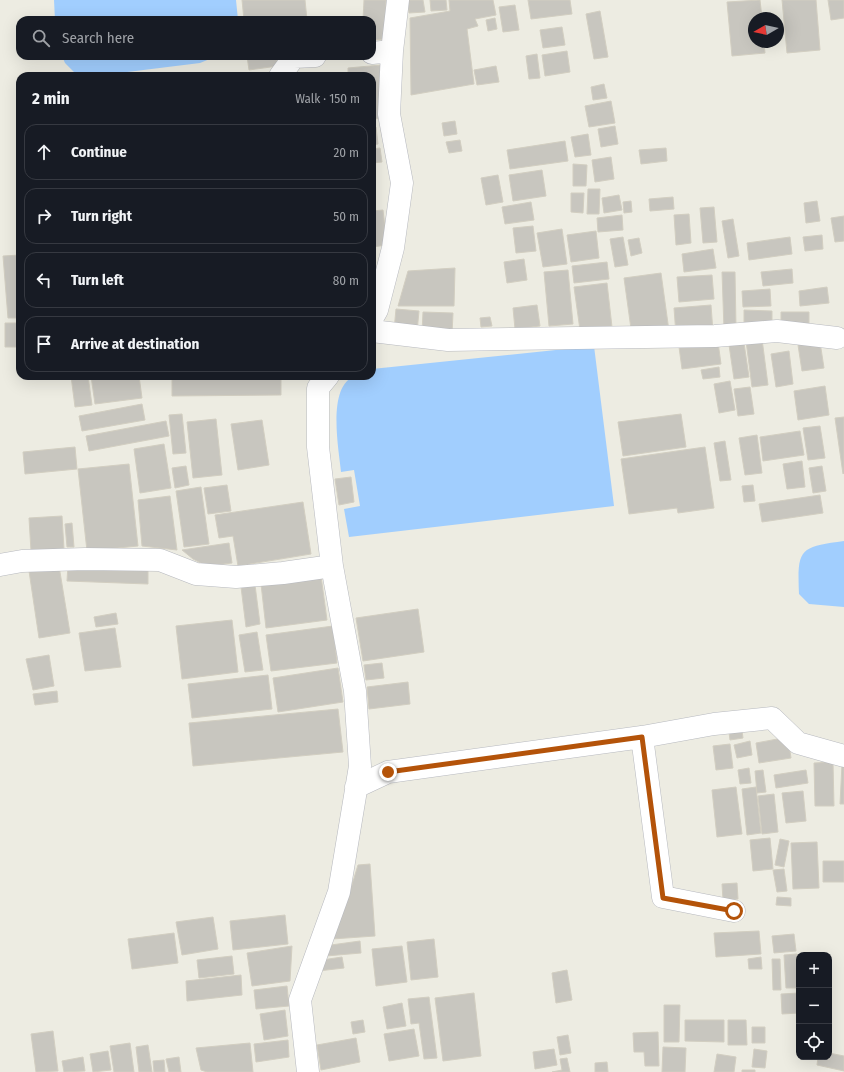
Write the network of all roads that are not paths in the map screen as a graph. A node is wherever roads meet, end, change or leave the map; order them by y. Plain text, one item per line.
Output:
1 (398, 0) edge
2 (382, 52) edge
3 (292, 60) edge
4 (283, 72) edge
5 (376, 312) edge
6 (376, 331) edge
7 (837, 338) dead end
8 (325, 380) edge
9 (0, 564) edge
10 (332, 566) junction
11 (642, 737) junction
12 (844, 756) edge
13 (356, 787) junction
14 (734, 911) dead end
15 (308, 1072) edge

1 - 2 street
2 - 5 street
3 - 4 street
6 - 7 street
8 - 10 street
9 - 10 street
10 - 13 street
11 - 12 street
11 - 13 street
11 - 14 street
13 - 15 street

